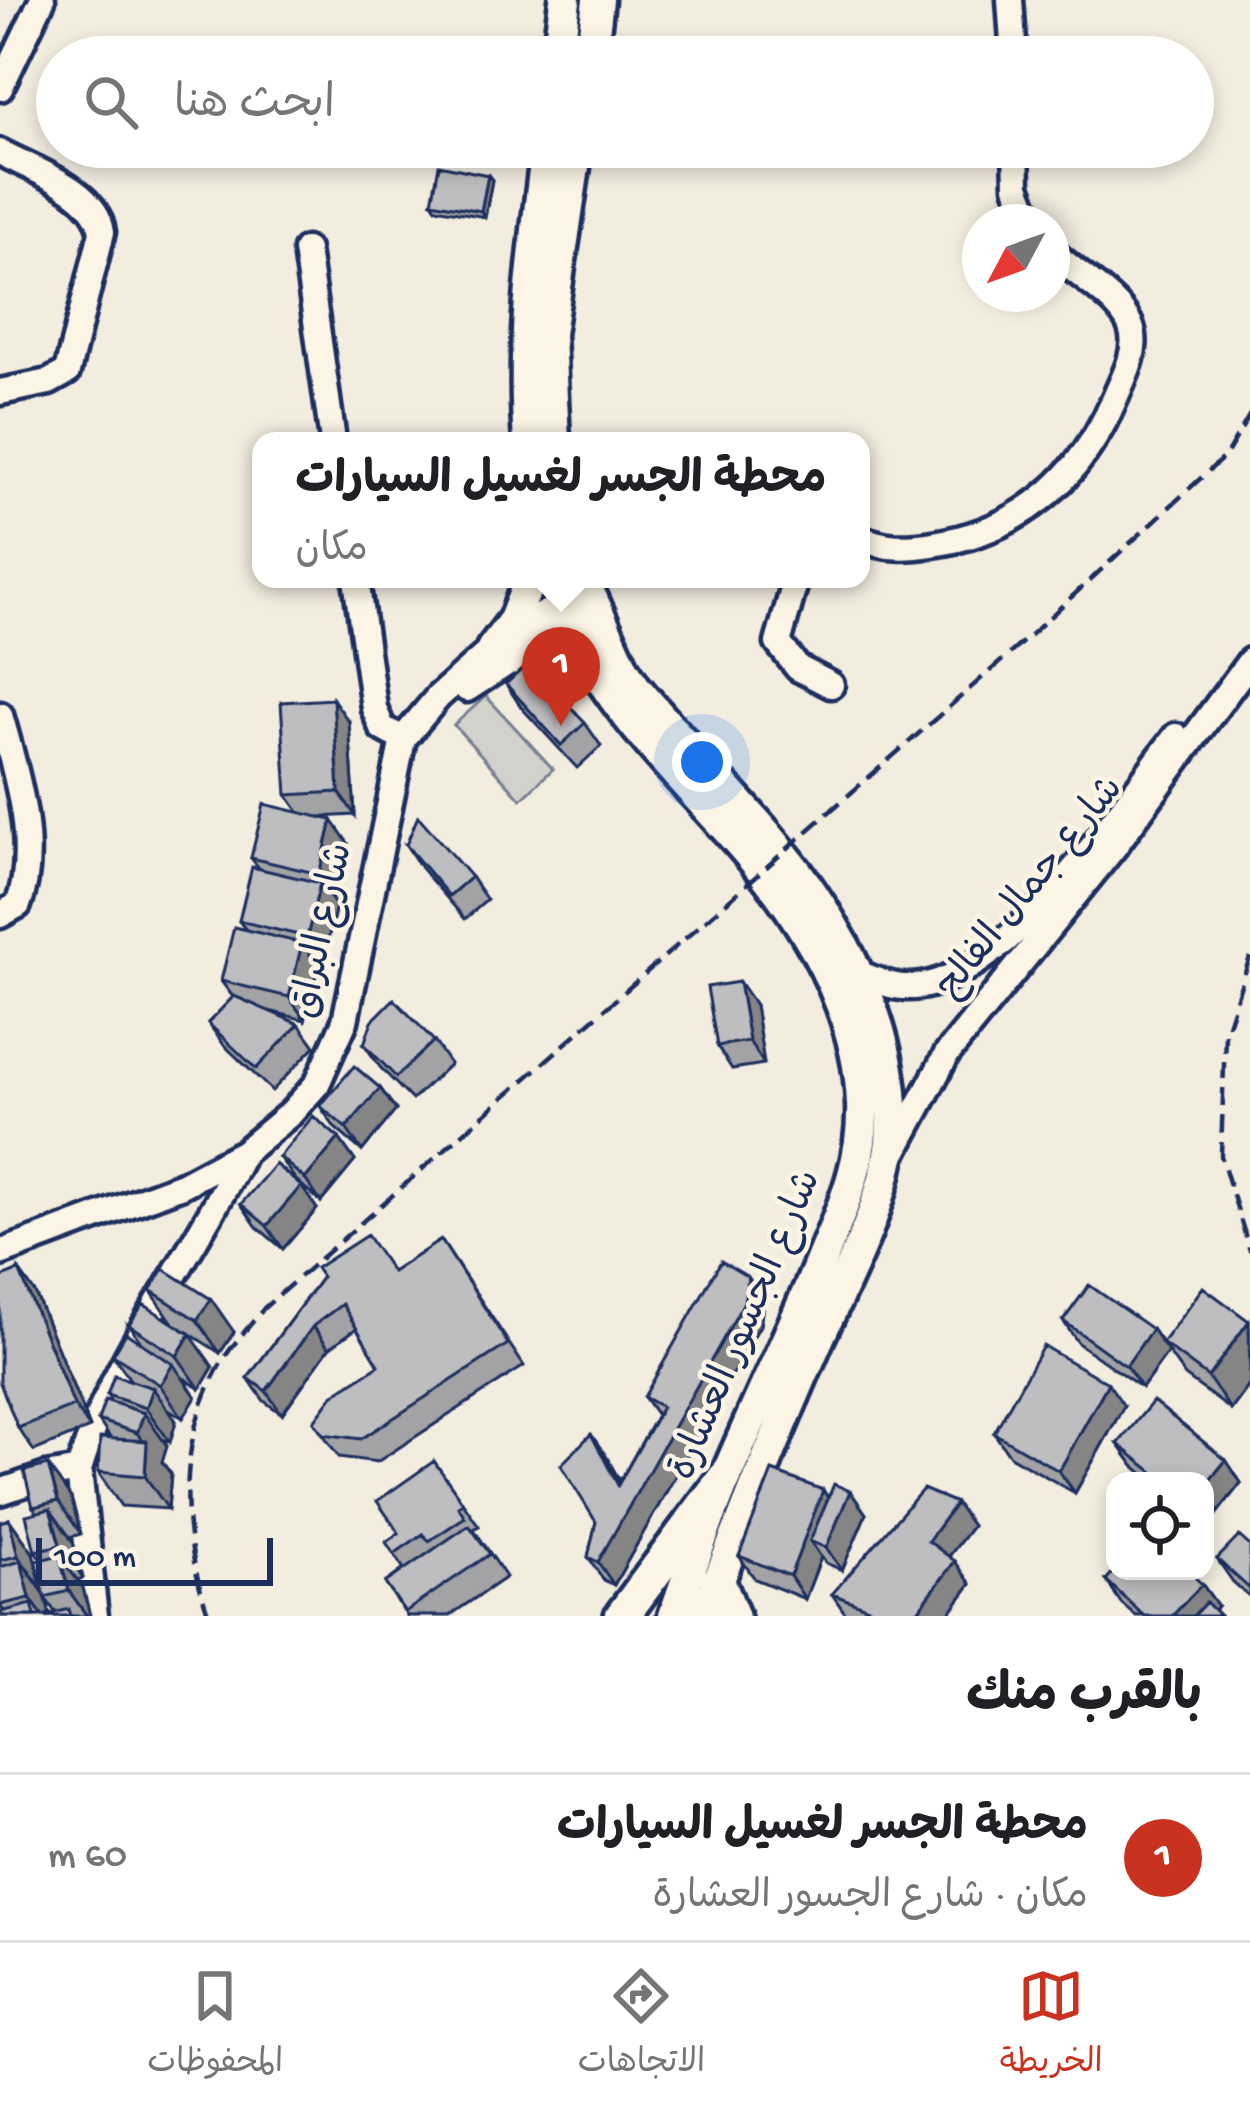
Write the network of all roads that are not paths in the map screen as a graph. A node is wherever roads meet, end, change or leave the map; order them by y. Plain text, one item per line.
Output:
1 (42, 0) edge
2 (565, 0) edge
3 (598, 0) edge
4 (1010, 0) edge
5 (561, 36) edge
6 (594, 36) edge
7 (1013, 36) edge
8 (0, 88) edge
9 (0, 152) edge
10 (546, 168) edge
11 (574, 168) edge
12 (1017, 168) edge
13 (1024, 204) edge
14 (306, 250) dead end
15 (1070, 270) edge
16 (0, 392) edge
17 (332, 432) edge
18 (530, 432) edge
19 (554, 432) edge
20 (870, 542) edge
21 (357, 588) edge
22 (526, 588) edge
23 (793, 588) edge
24 (574, 596) edge
25 (1250, 639) edge
26 (501, 653) junction
27 (1250, 661) edge
28 (599, 678) junction
29 (831, 685) dead end
30 (0, 715) edge
31 (404, 740) junction
32 (393, 785) junction
33 (0, 915) edge
34 (860, 974) junction
35 (244, 1152) junction
36 (885, 1170) junction
37 (0, 1253) edge
38 (80, 1470) junction
39 (724, 1479) junction
40 (0, 1492) edge
41 (718, 1582) junction
42 (95, 1616) edge
43 (622, 1616) edge
44 (674, 1616) edge
45 (705, 1616) edge
46 (732, 1616) edge

1 - 8 street
2 - 5 main road
3 - 6 main road
4 - 7 street
9 - 16 street
10 - 18 main road
11 - 19 main road
12 - 13 street
14 - 17 street
15 - 20 street
21 - 31 street
22 - 26 main road
23 - 29 street
24 - 26 street, شارع البراق
24 - 28 main road, شارع الجسور العشارة
24 - 34 main road, شارع الجسور العشارة
25 - 34 street, شارع جمال الفالح
26 - 28 main road
26 - 31 street, شارع البراق
26 - 32 street, شارع البراق
27 - 36 street, شارع جمال الفالح
28 - 39 main road, شارع الجسور العشارة
30 - 33 street
31 - 32 street, شارع البراق
32 - 35 street, شارع البراق
34 - 36 main road, شارع الجسور العشارة
35 - 37 street, شارع البراق
35 - 38 street
36 - 41 main road, شارع الجسور العشارة
38 - 40 street
38 - 42 street
39 - 43 highway
39 - 44 main road, شارع الجسور العشارة
41 - 45 main road, شارع الجسور العشارة
41 - 46 highway

